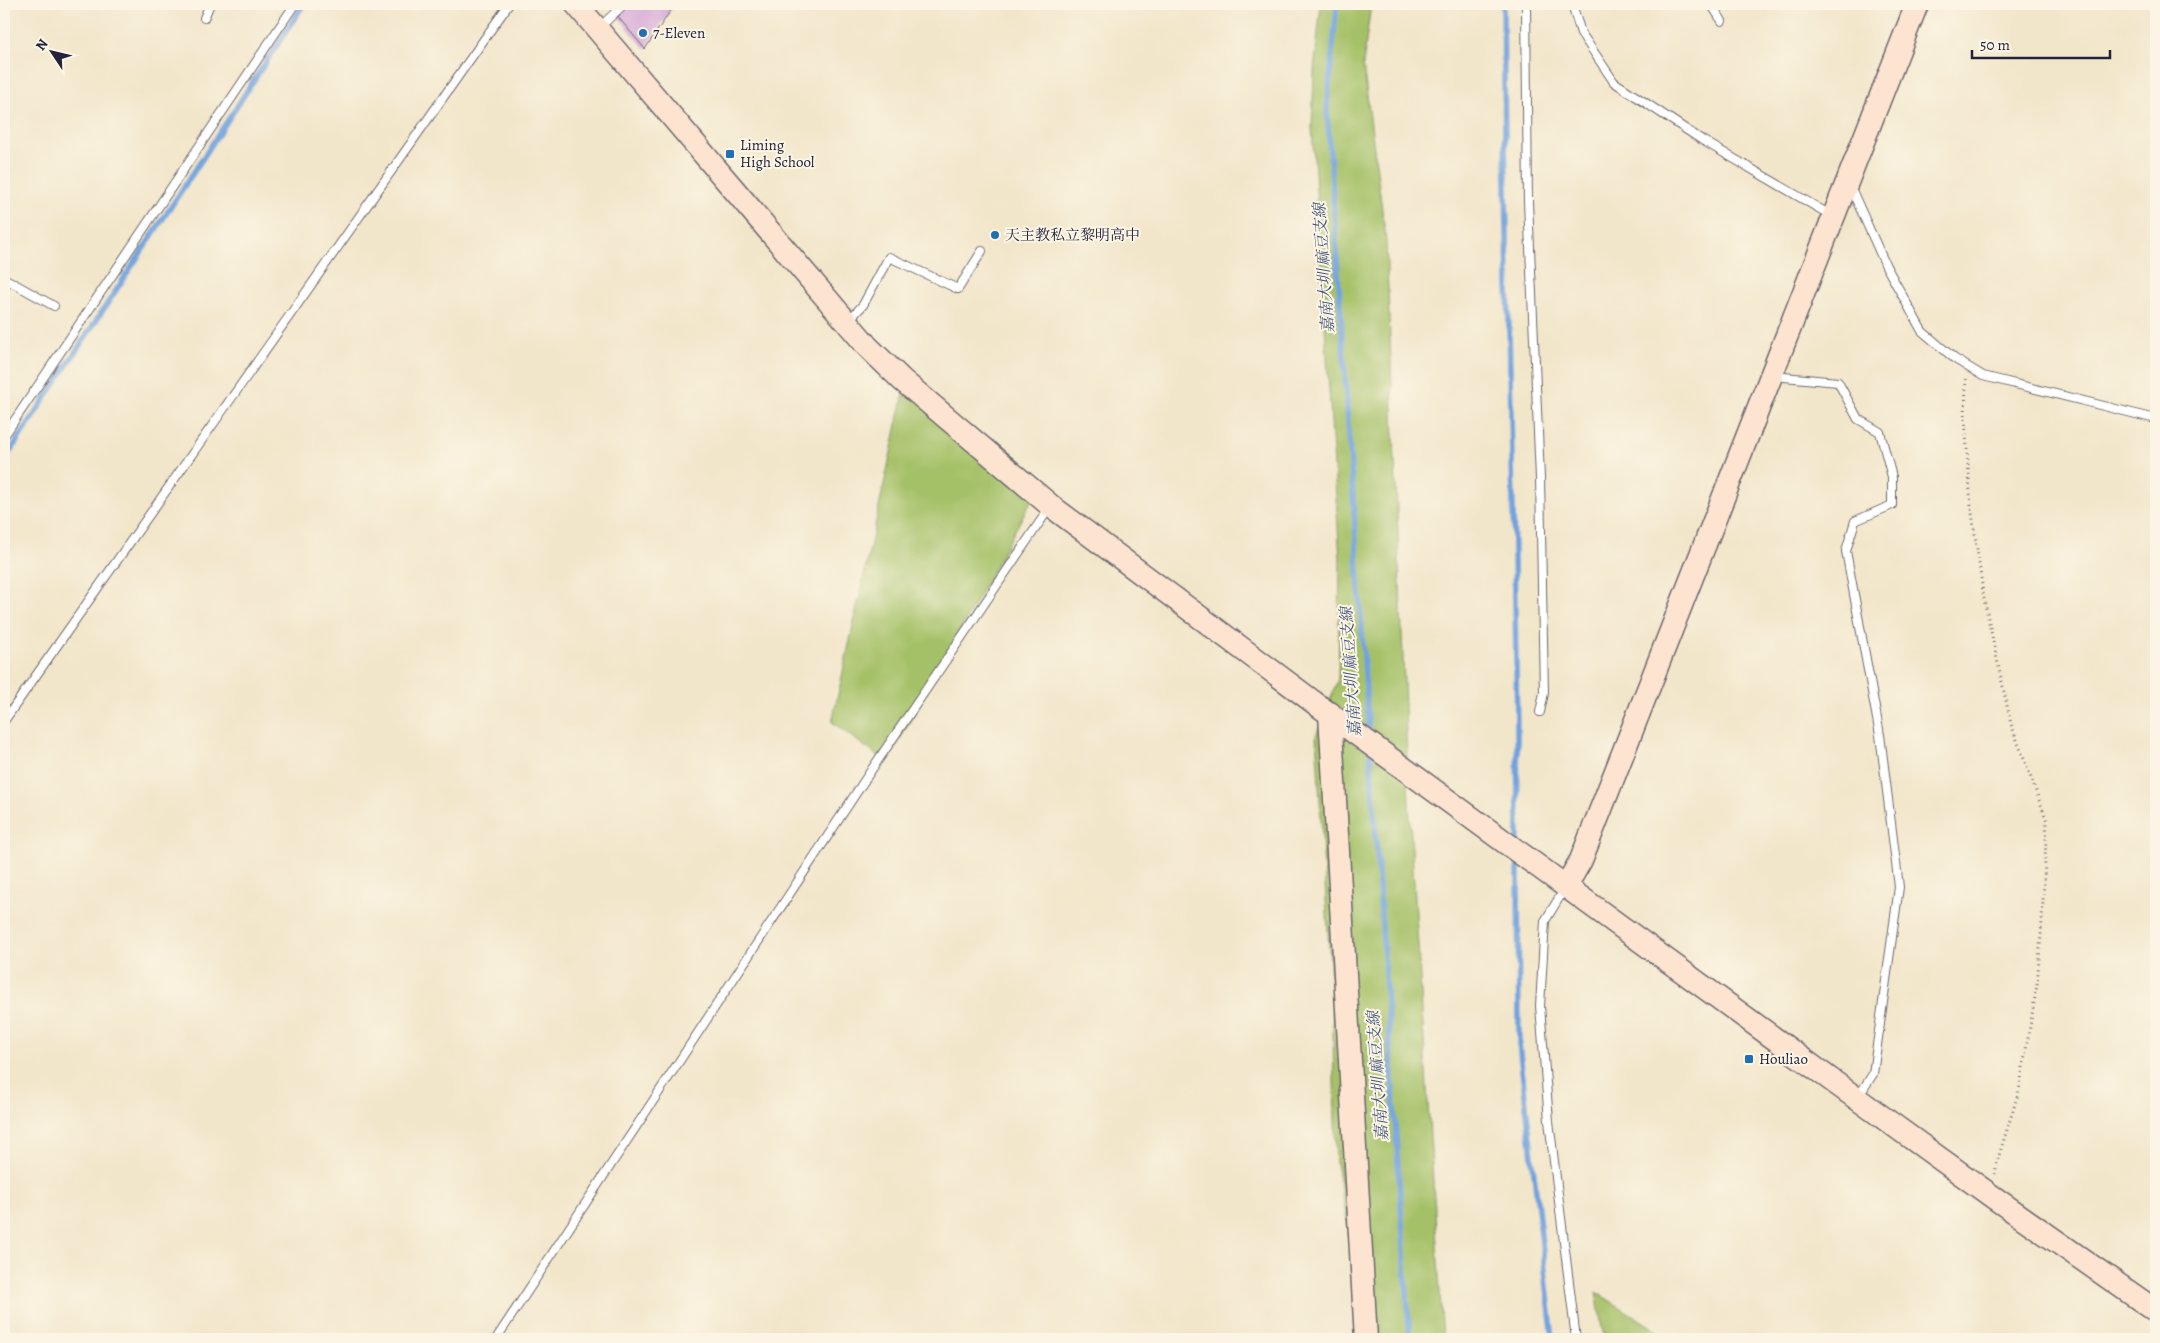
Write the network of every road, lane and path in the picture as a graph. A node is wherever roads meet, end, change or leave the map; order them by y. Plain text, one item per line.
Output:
1 (210, 4) edge
2 (295, 4) edge
3 (510, 4) edge
4 (576, 4) edge
5 (624, 4) edge
6 (1526, 4) edge
7 (1572, 4) edge
8 (1708, 4) edge
9 (1916, 4) edge
10 (204, 18) dead end
11 (1722, 21) dead end
12 (598, 30) junction
13 (1847, 180) junction
14 (1833, 217) junction
15 (982, 251) dead end
16 (4, 278) edge
17 (54, 306) dead end
18 (846, 322) junction
19 (1964, 364) junction
20 (1771, 376) junction
21 (2156, 419) edge
22 (4, 436) edge
23 (1051, 506) junction
24 (1540, 712) dead end
25 (1338, 720) junction
26 (4, 721) edge
27 (1566, 886) junction
28 (1856, 1098) junction
29 (1993, 1197) junction
30 (2156, 1310) edge
31 (496, 1339) edge
32 (1366, 1339) edge
33 (1576, 1339) edge

1 - 10 lane
2 - 22 lane
3 - 26 lane
4 - 12 main road
5 - 12 lane
6 - 24 lane
7 - 14 lane
8 - 11 lane
9 - 13 main road
12 - 18 main road
13 - 14 main road
13 - 19 lane
14 - 20 main road
15 - 18 lane
16 - 17 lane
18 - 23 main road
19 - 21 lane
19 - 29 path
20 - 27 main road
20 - 28 lane
23 - 25 main road
23 - 31 lane
25 - 27 main road
25 - 32 main road
27 - 28 main road
27 - 33 lane
28 - 29 main road
29 - 30 main road

